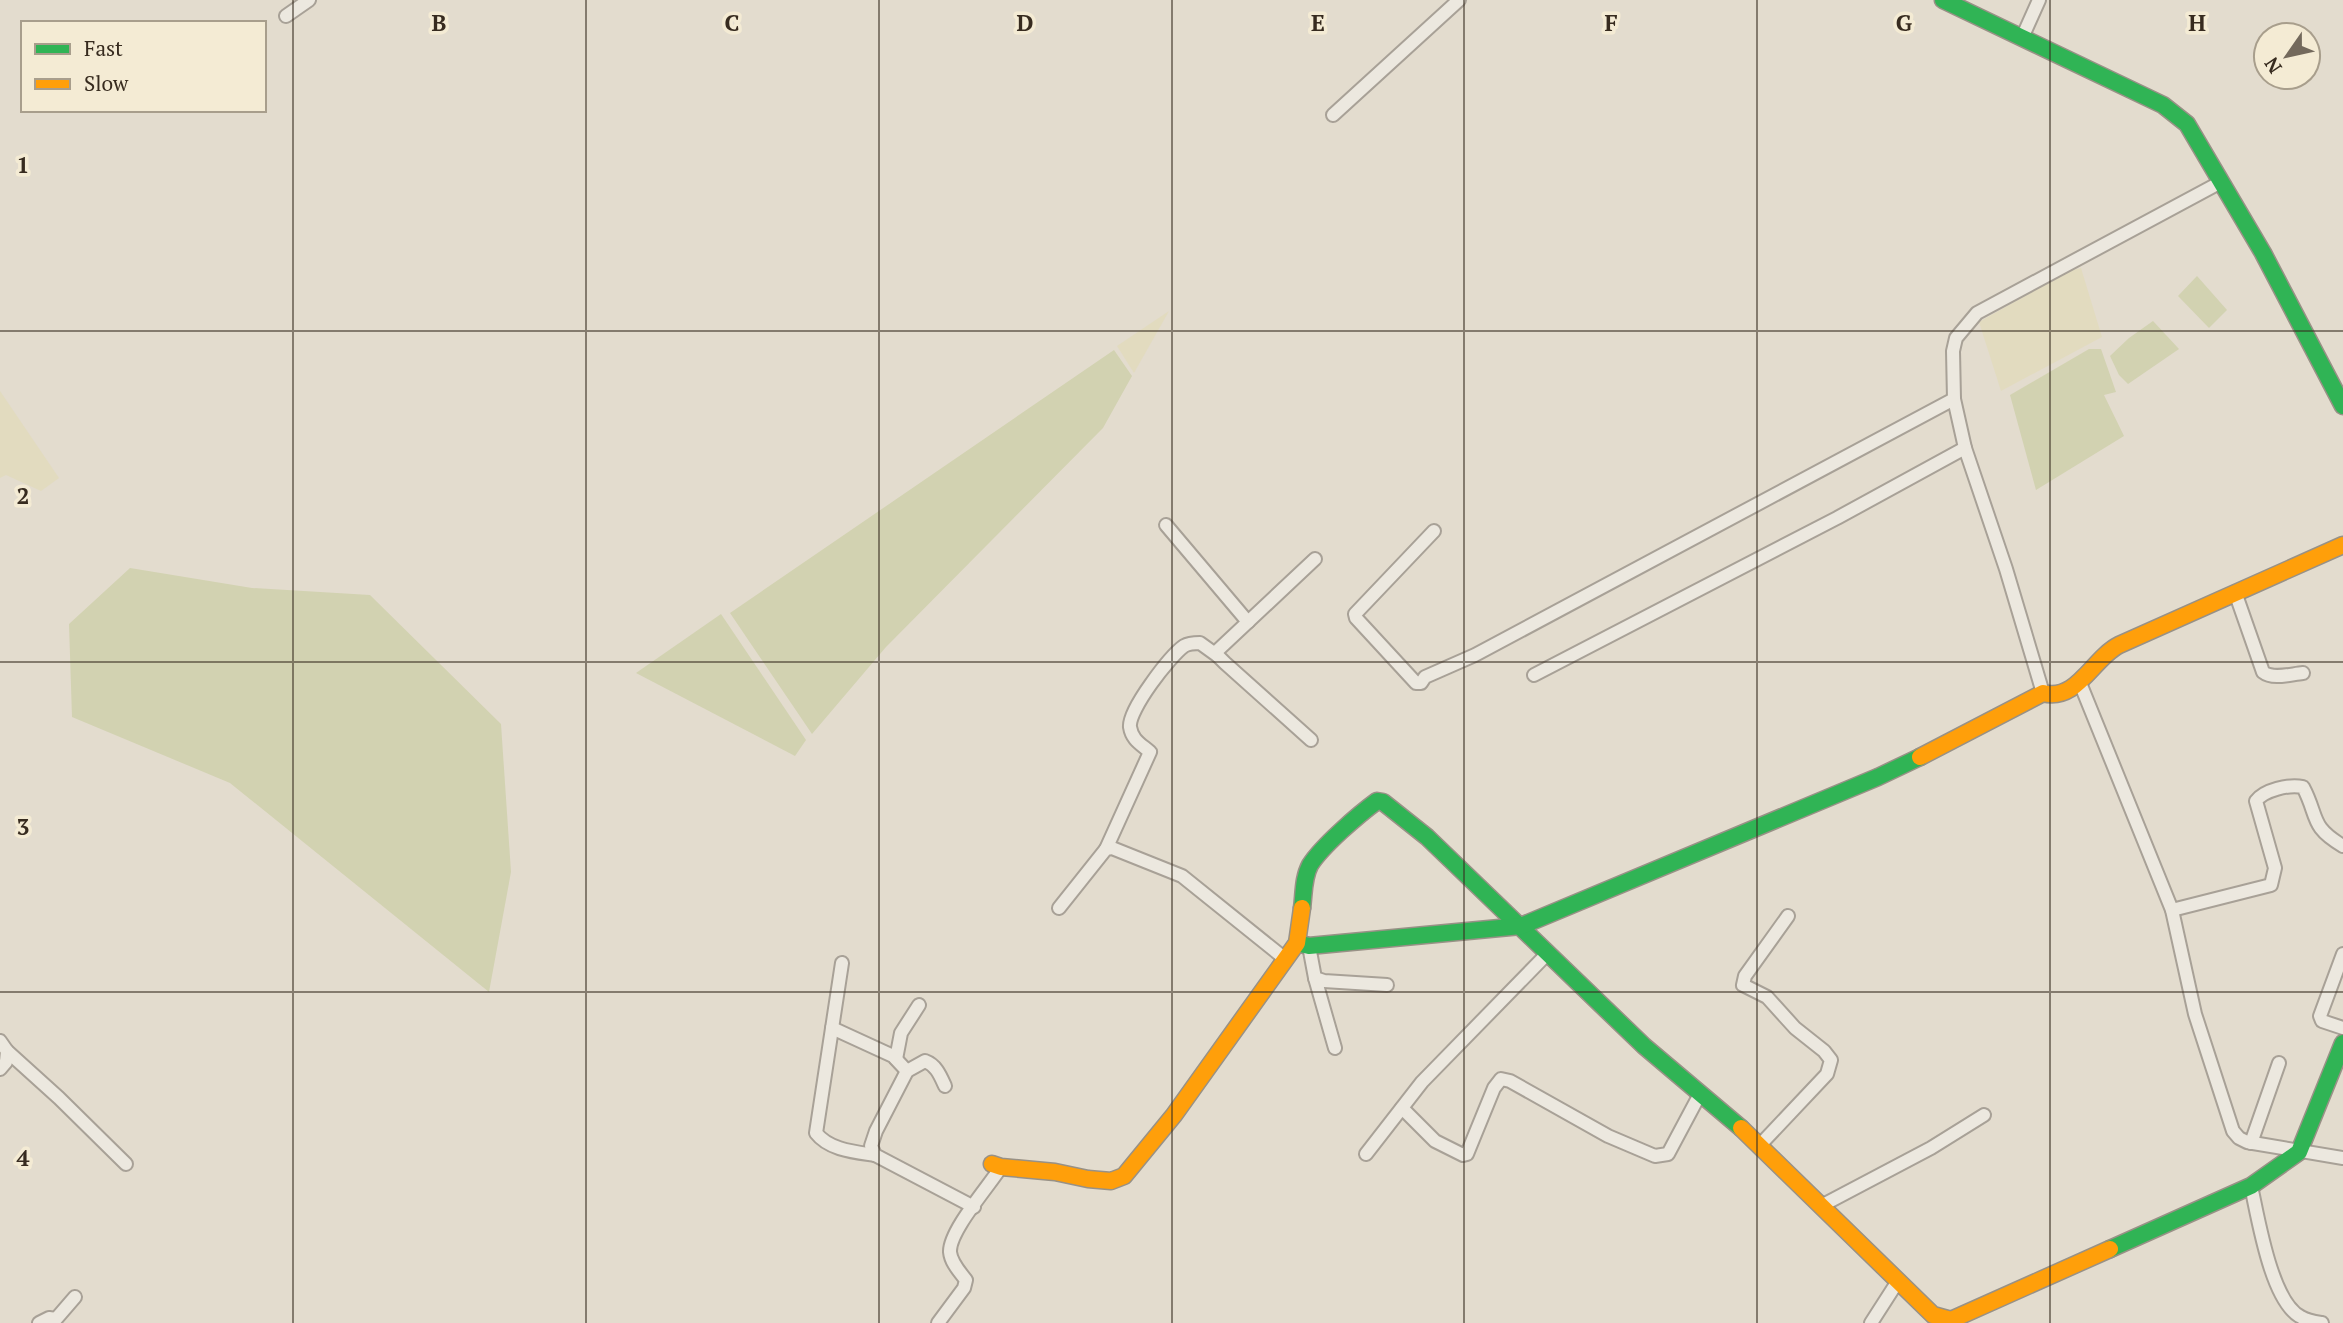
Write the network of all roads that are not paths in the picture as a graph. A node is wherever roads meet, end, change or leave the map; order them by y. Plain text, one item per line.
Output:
1 (309, 0) edge
2 (1459, 0) edge
3 (1943, 0) edge
4 (2039, 0) edge
5 (286, 16) dead end
6 (2022, 38) junction
7 (1333, 115) dead end
8 (2221, 182) junction
9 (1954, 399) junction
10 (2343, 406) edge
11 (1965, 448) junction
12 (1166, 525) dead end
13 (1434, 531) dead end
14 (2343, 545) edge
15 (1315, 559) dead end
16 (2235, 592) junction
17 (1248, 622) junction
18 (1218, 656) junction
19 (2303, 673) dead end
20 (1534, 675) dead end
21 (2080, 683) junction
22 (2043, 693) junction
23 (1311, 740) dead end
24 (2343, 846) edge
25 (1106, 849) junction
26 (1059, 908) dead end
27 (2172, 910) junction
28 (1788, 916) dead end
29 (1521, 926) junction
30 (1303, 944) junction
31 (1548, 953) junction
32 (2343, 954) edge
33 (1284, 958) junction
34 (842, 963) dead end
35 (1315, 978) junction
36 (1387, 985) dead end
37 (919, 1005) dead end
38 (832, 1028) junction
39 (2343, 1028) edge
40 (2343, 1043) edge
41 (4, 1046) edge
42 (1335, 1048) dead end
43 (895, 1059) junction
44 (2279, 1063) dead end
45 (0, 1069) edge
46 (907, 1071) junction
47 (945, 1086) dead end
48 (1700, 1094) junction
49 (1402, 1108) junction
50 (1984, 1115) dead end
51 (2251, 1143) junction
52 (1760, 1145) junction
53 (2299, 1152) junction
54 (1366, 1154) dead end
55 (875, 1155) junction
56 (2343, 1158) edge
57 (126, 1164) dead end
58 (997, 1165) joint
59 (2251, 1186) junction
60 (1821, 1206) junction
61 (974, 1207) junction
62 (1898, 1281) junction
63 (75, 1297) dead end
64 (39, 1323) edge
65 (939, 1323) edge
66 (1871, 1323) edge
67 (2322, 1323) edge

1 - 5 street
2 - 7 street
3 - 6 street
4 - 6 street
6 - 8 street
8 - 9 street
8 - 10 street
9 - 11 street
9 - 13 street
11 - 20 street
11 - 22 street
12 - 17 street
14 - 16 street
15 - 17 street
16 - 19 street
16 - 21 street
17 - 18 street
18 - 23 street
18 - 25 street
21 - 22 street
21 - 27 street
22 - 29 street
24 - 27 street
25 - 26 street
25 - 33 street
27 - 51 street
28 - 52 street
29 - 30 street
29 - 30 street
29 - 31 street
30 - 33 street
30 - 35 street
31 - 48 street
31 - 49 street
32 - 39 street
33 - 58 street
34 - 38 street
35 - 36 street
35 - 42 street
37 - 43 street
38 - 43 street
38 - 55 street
40 - 53 street
41 - 45 street
41 - 57 street
43 - 46 street
44 - 51 street
46 - 47 street
46 - 55 street
48 - 49 street
48 - 52 street
49 - 54 street
50 - 60 street
51 - 53 street
52 - 60 street
53 - 56 street
53 - 59 street
55 - 61 street
58 - 61 street
59 - 62 street
59 - 67 street
60 - 62 street
61 - 65 street
62 - 66 street
63 - 64 street

